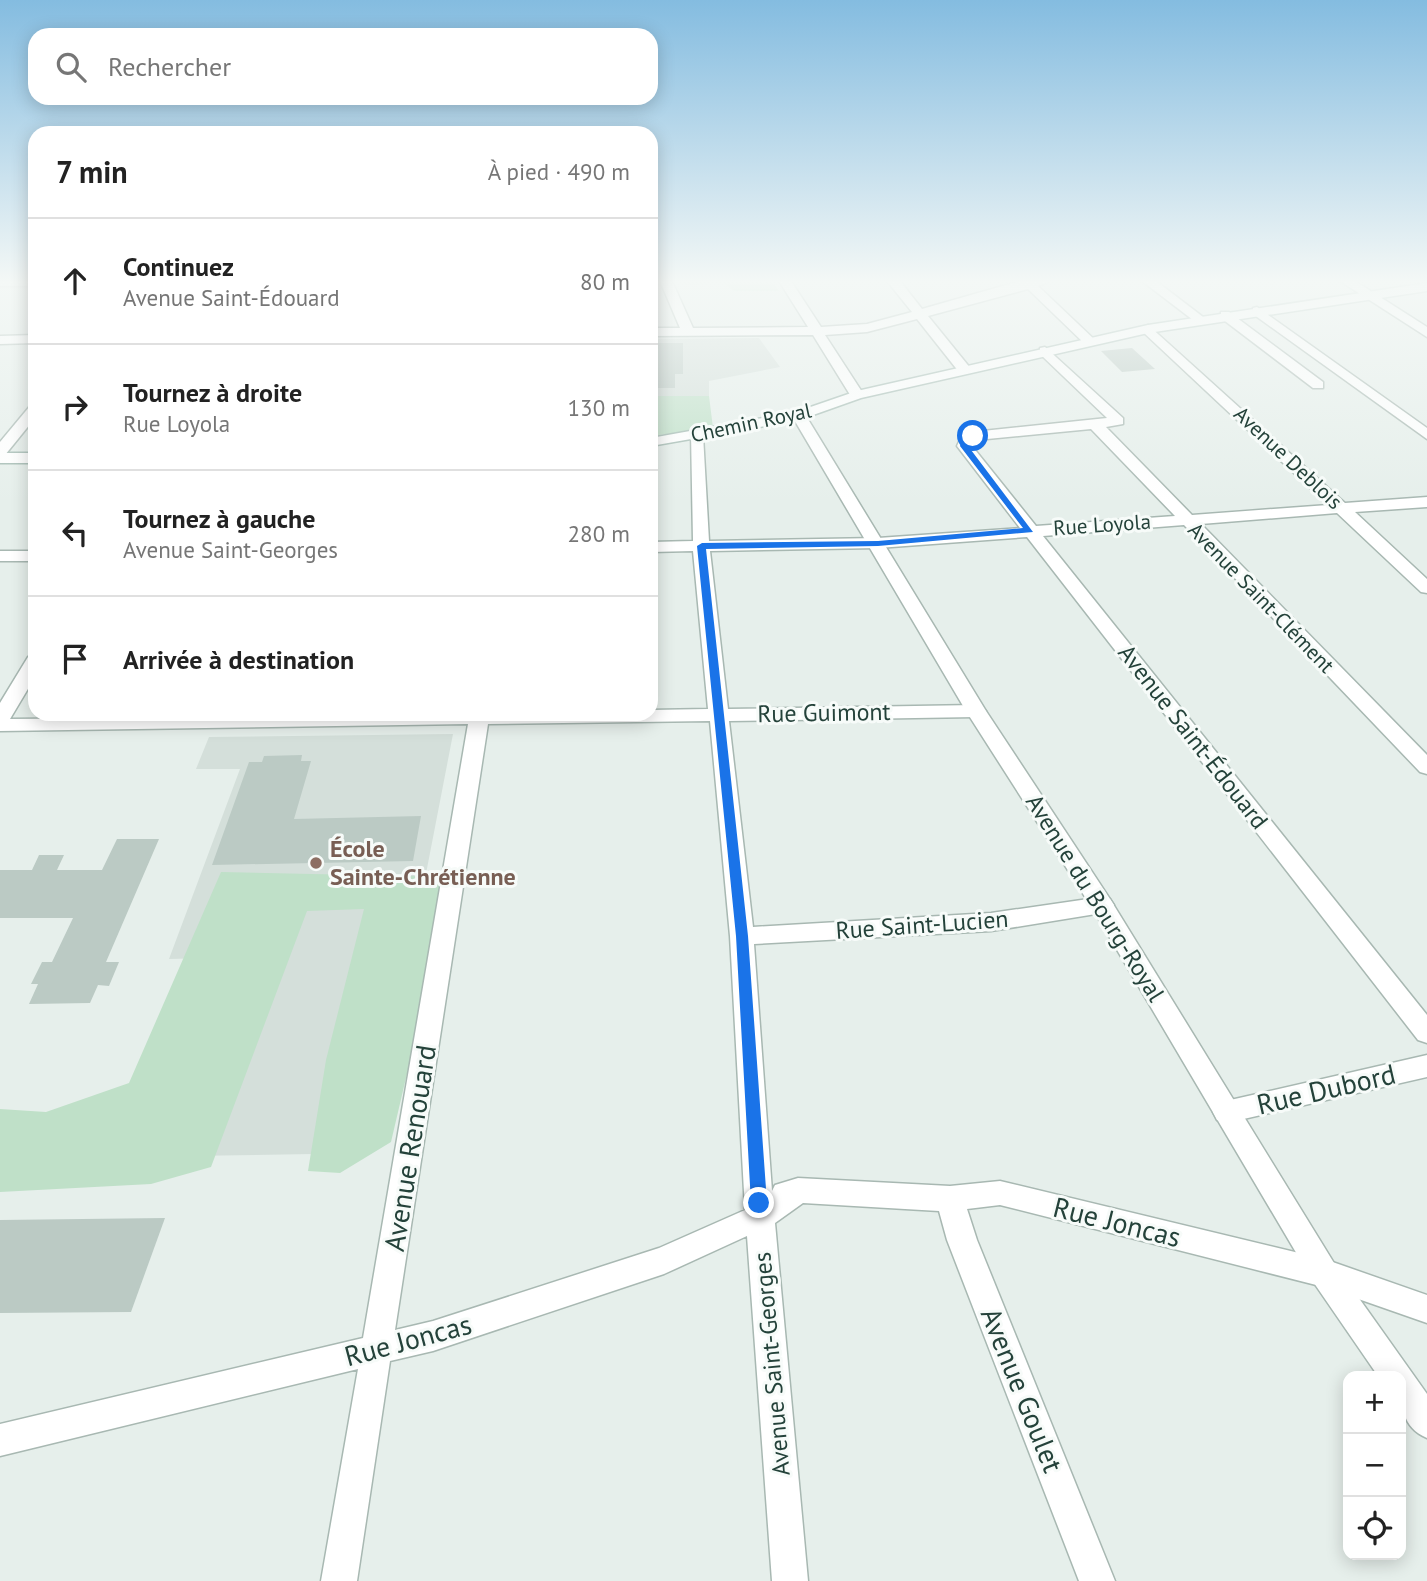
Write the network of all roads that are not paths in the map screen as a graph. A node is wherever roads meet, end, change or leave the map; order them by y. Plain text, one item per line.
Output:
1 (834, 355) edge
2 (952, 355) edge
3 (1028, 355) edge
4 (1049, 355) edge
5 (1176, 355) edge
6 (1278, 355) edge
7 (1317, 355) edge
8 (964, 369) junction
9 (1318, 385) dead end
10 (857, 395) junction
11 (799, 416) junction
12 (28, 418) edge
13 (1095, 424) junction
14 (696, 435) junction
15 (1427, 435) edge
16 (658, 441) edge
17 (0, 452) edge
18 (0, 458) edge
19 (28, 458) edge
20 (1427, 502) edge
21 (1342, 509) junction
22 (1185, 520) junction
23 (1030, 530) junction
24 (878, 543) junction
25 (702, 546) junction
26 (658, 547) edge
27 (0, 556) edge
28 (28, 556) edge
29 (1427, 588) edge
30 (28, 673) edge
31 (976, 711) junction
32 (720, 714) junction
33 (658, 715) edge
34 (80, 721) edge
35 (478, 721) edge
36 (0, 722) edge
37 (1427, 767) edge
38 (1102, 905) junction
39 (742, 936) junction
40 (1427, 1033) edge
41 (1427, 1066) edge
42 (1226, 1112) junction
43 (950, 1199) junction
44 (760, 1210) junction
45 (1324, 1273) junction
46 (1427, 1309) edge
47 (377, 1350) junction
48 (1393, 1371) edge
49 (1406, 1391) edge
50 (1427, 1422) edge
51 (0, 1440) edge
52 (339, 1581) edge
53 (790, 1581) edge
54 (1097, 1581) edge

1 - 10 street
2 - 8 street
3 - 8 street, Chemin Royal
4 - 13 street
5 - 21 street, Avenue Deblois
6 - 9 street
7 - 15 street
8 - 10 street, Chemin Royal
10 - 11 street, Chemin Royal
11 - 14 street, Chemin Royal
11 - 24 street, Avenue du Bourg-Royal
12 - 17 street
13 - 22 street, Avenue Saint-Clément
13 - 23 street, Avenue Saint-Édouard
14 - 16 street, Chemin Royal
14 - 25 street, Avenue Saint-Georges
18 - 19 street
20 - 21 street, Rue Loyola
21 - 22 street, Rue Loyola
21 - 29 street, Avenue Deblois
22 - 23 street, Rue Loyola
22 - 37 street, Avenue Saint-Clément
23 - 24 street, Rue Loyola
23 - 40 street, Avenue Saint-Édouard
24 - 25 street, Rue Loyola
24 - 31 street, Avenue du Bourg-Royal
25 - 26 street, Rue Loyola
25 - 32 street, Avenue Saint-Georges
27 - 28 street
30 - 36 street
31 - 32 street, Rue Guimont
31 - 38 street, Avenue du Bourg-Royal
32 - 33 street, Rue Guimont
32 - 39 street, Avenue Saint-Georges
34 - 36 street, Rue Guimont
35 - 47 street, Avenue Renouard
38 - 39 street, Rue Saint-Lucien
38 - 42 street, Avenue du Bourg-Royal
39 - 44 street, Avenue Saint-Georges
41 - 42 street, Rue Dubord
42 - 45 street, Avenue du Bourg-Royal
43 - 44 street, Rue Joncas
43 - 45 street, Rue Joncas
43 - 54 street, Avenue Goulet
44 - 47 street, Rue Joncas
44 - 53 street, Avenue Saint-Georges
45 - 46 street, Rue Joncas
45 - 48 street, Avenue du Bourg-Royal
47 - 51 street, Rue Joncas
47 - 52 street, Avenue Renouard
49 - 50 street

